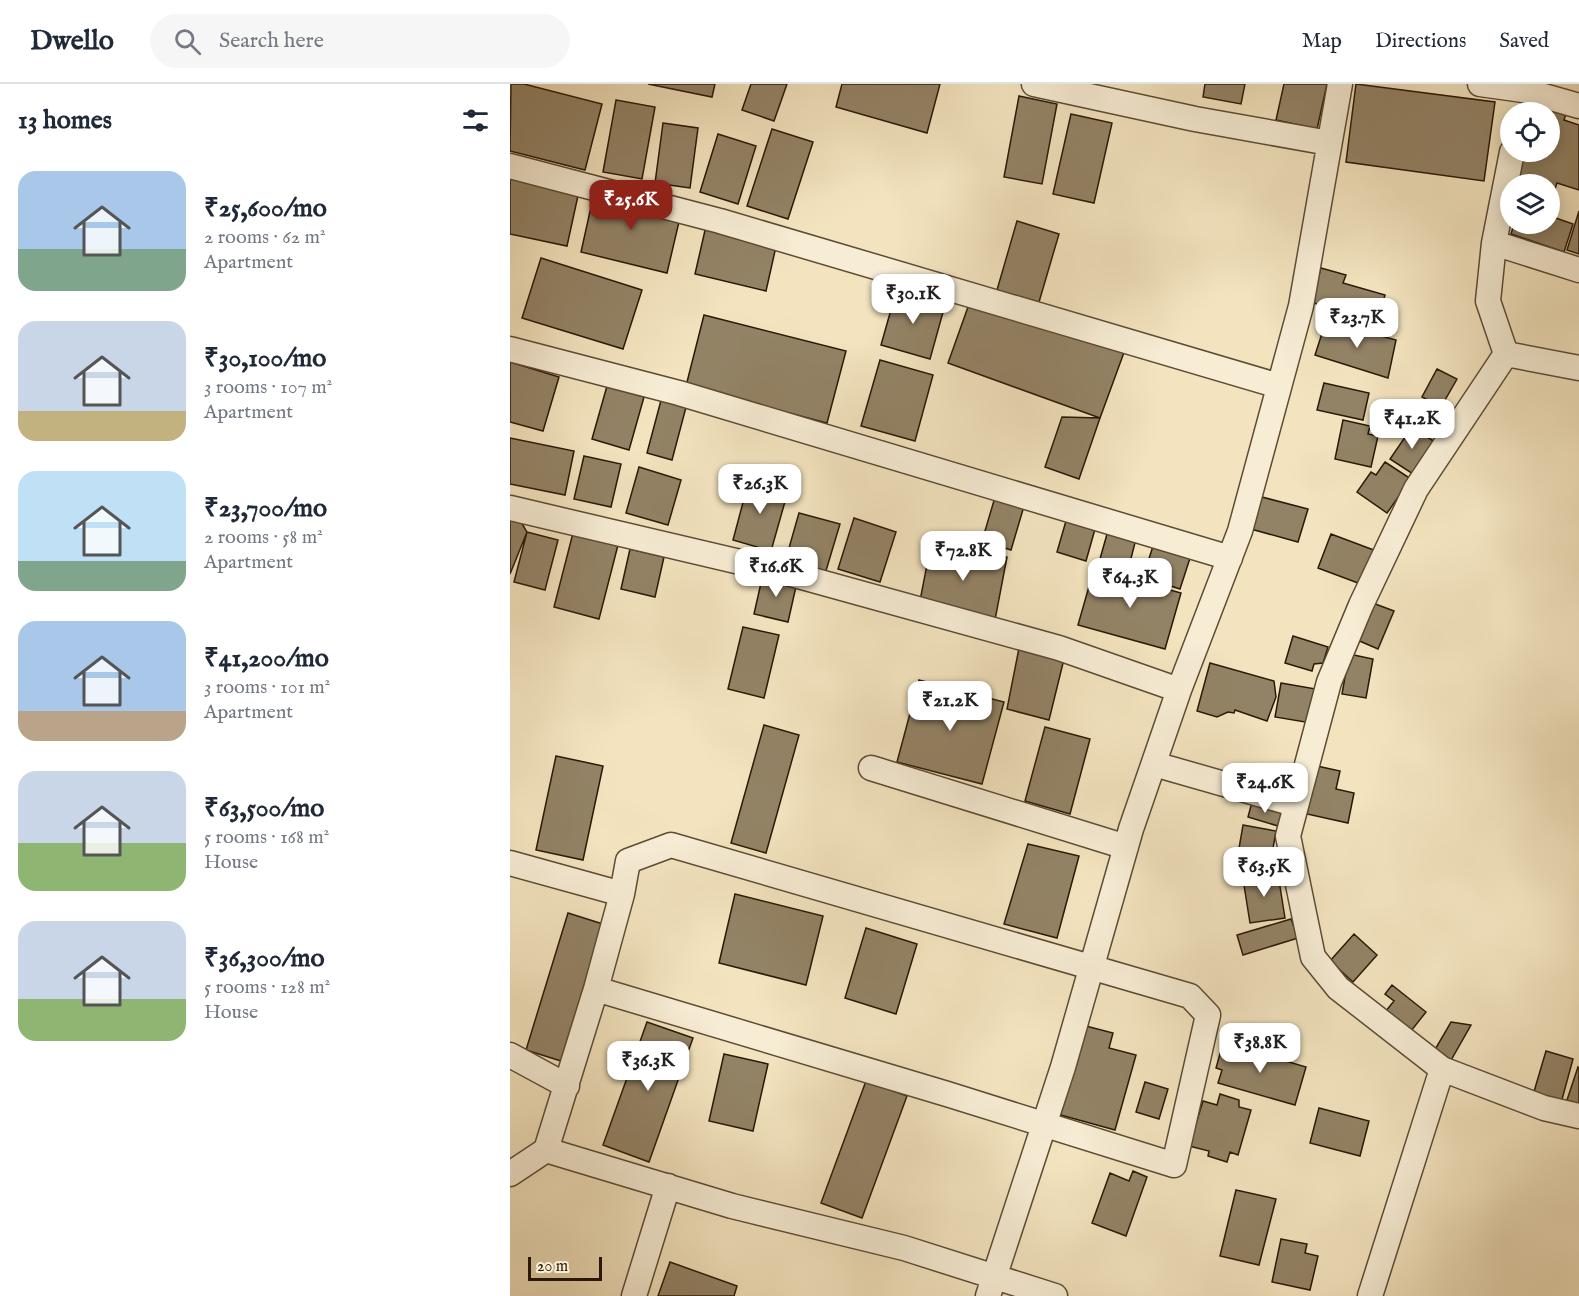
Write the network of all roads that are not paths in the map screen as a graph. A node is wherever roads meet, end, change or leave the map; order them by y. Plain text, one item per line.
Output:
1 (1034, 84) edge
2 (1340, 84) edge
3 (1480, 84) edge
4 (1522, 96) edge
5 (1579, 106) edge
6 (1329, 143) junction
7 (1510, 162) edge
8 (510, 166) edge
9 (1494, 243) junction
10 (1579, 270) edge
11 (510, 349) edge
12 (1506, 354) junction
13 (1579, 368) edge
14 (1279, 386) junction
15 (510, 508) edge
16 (1230, 558) junction
17 (1179, 690) junction
18 (1154, 764) junction
19 (871, 768) dead end
20 (1294, 804) junction
21 (1126, 848) junction
22 (510, 863) edge
23 (622, 894) junction
24 (1090, 968) junction
25 (596, 989) junction
26 (510, 1055) edge
27 (1442, 1069) junction
28 (567, 1086) junction
29 (1579, 1116) edge
30 (1044, 1125) junction
31 (546, 1150) junction
32 (510, 1174) edge
33 (668, 1186) junction
34 (991, 1287) edge
35 (634, 1296) edge
36 (1055, 1296) edge
37 (1370, 1296) edge

1 - 6 street
2 - 6 street
3 - 4 street
4 - 5 street
6 - 14 street
7 - 9 street
8 - 14 street
9 - 10 street
9 - 12 street
11 - 16 street
12 - 13 street
12 - 20 street
14 - 16 street
15 - 17 street
16 - 17 street
17 - 18 street
18 - 20 street
18 - 21 street
19 - 21 street
20 - 27 street
21 - 24 street
22 - 23 street
23 - 24 street
23 - 25 street
24 - 30 street
24 - 30 street
25 - 28 street
25 - 30 street
26 - 28 street
27 - 29 street
27 - 37 street
28 - 31 street
30 - 34 street
31 - 32 street
31 - 33 street
33 - 34 street
33 - 35 street
34 - 36 street

